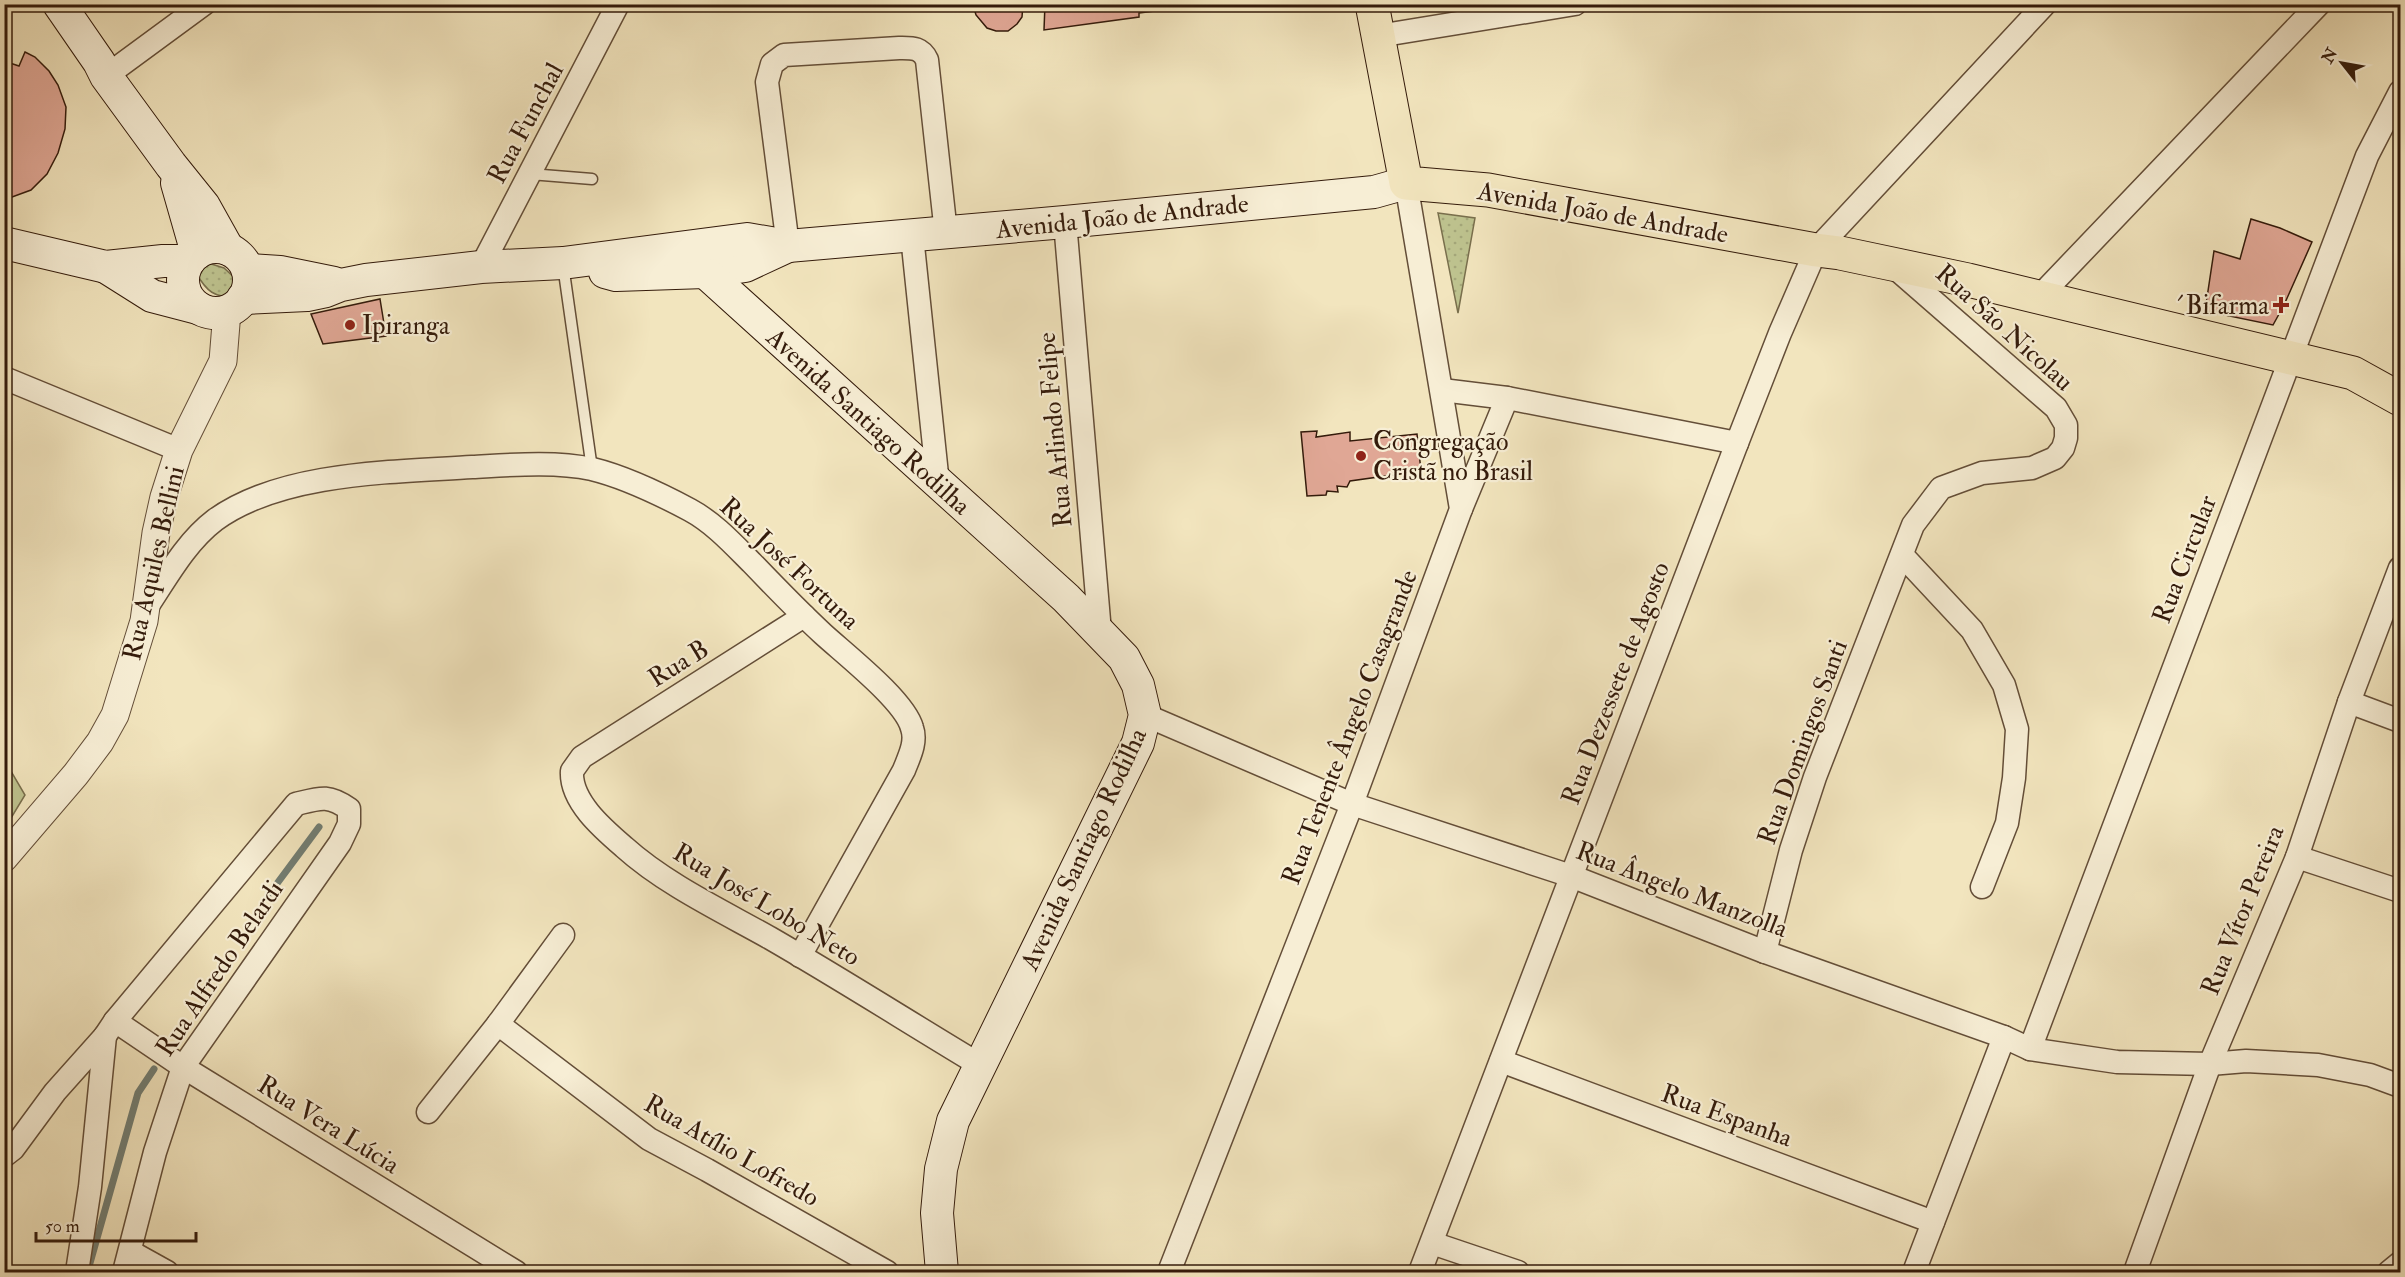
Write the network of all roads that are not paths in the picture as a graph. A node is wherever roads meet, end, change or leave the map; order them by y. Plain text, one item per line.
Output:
1 (59, 4) edge
2 (204, 4) edge
3 (618, 4) edge
4 (1575, 4) edge
5 (2045, 4) edge
6 (2319, 4) edge
7 (1375, 20) edge
8 (106, 76) junction
9 (2400, 92) edge
10 (171, 165) junction
11 (530, 174) junction
12 (592, 179) dead end
13 (1406, 183) junction
14 (1065, 222) junction
15 (946, 233) junction
16 (912, 236) junction
17 (4, 243) edge
18 (779, 244) junction
19 (1816, 250) junction
20 (193, 257) junction
21 (563, 263) junction
22 (1890, 263) junction
23 (745, 266) junction
24 (106, 267) junction
25 (481, 267) junction
26 (705, 272) junction
27 (229, 287) junction
28 (2039, 297) junction
29 (740, 305) junction
30 (2291, 357) junction
31 (4, 378) edge
32 (1442, 390) junction
33 (1507, 398) junction
34 (2400, 399) edge
35 (1737, 443) junction
36 (179, 450) junction
37 (592, 469) junction
38 (938, 484) junction
39 (1461, 509) junction
40 (1902, 555) junction
41 (2400, 568) edge
42 (147, 607) junction
43 (804, 616) junction
44 (1100, 632) junction
45 (2349, 702) junction
46 (1145, 715) junction
47 (2400, 721) edge
48 (582, 757) joint
49 (1352, 804) junction
50 (2297, 856) junction
51 (4, 858) edge
52 (1571, 876) junction
53 (1982, 887) dead end
54 (2400, 891) edge
55 (563, 935) dead end
56 (1765, 952) junction
57 (800, 956) junction
58 (498, 1024) junction
59 (110, 1029) junction
60 (2004, 1037) junction
61 (2030, 1049) junction
62 (1501, 1060) junction
63 (2210, 1064) junction
64 (980, 1065) junction
65 (183, 1067) junction
66 (2400, 1086) edge
67 (428, 1112) dead end
68 (4, 1156) edge
69 (1933, 1222) junction
70 (1432, 1243) junction
71 (127, 1262) edge
72 (2400, 1263) edge
73 (77, 1272) edge
74 (167, 1272) edge
75 (516, 1272) edge
76 (887, 1272) edge
77 (942, 1272) edge
78 (1169, 1272) edge
79 (1420, 1272) edge
80 (1518, 1272) edge
81 (1914, 1272) edge
82 (2135, 1272) edge
83 (2389, 1272) edge

1 - 8 main road
2 - 8 street
3 - 11 street, Rua Funchal
4 - 7 street
5 - 19 street, Rua Dezessete de Agosto
6 - 28 street
7 - 13 main road
8 - 10 main road
9 - 30 street, Rua Circular
10 - 20 main road
10 - 27 main road
11 - 12 lane
11 - 25 street, Rua Funchal
13 - 14 main road, Avenida João de Andrade
13 - 19 main road, Avenida João de Andrade
13 - 32 street, Rua Tenente Ângelo Casagrande
14 - 15 main road, Avenida João de Andrade
14 - 44 street, Rua Arlindo Felipe
15 - 16 main road, Avenida João de Andrade
15 - 18 street
16 - 18 main road, Avenida João de Andrade
16 - 38 street
17 - 24 main road
18 - 21 main road, Avenida João de Andrade
18 - 23 main road, Avenida João de Andrade
19 - 22 main road, Avenida João de Andrade
19 - 35 street, Rua Dezessete de Agosto
20 - 24 main road
20 - 27 main road
20 - 27 main road
21 - 25 main road, Avenida João de Andrade
21 - 26 main road, Avenida João de Andrade
21 - 37 lane
22 - 28 main road, Avenida João de Andrade
22 - 40 street, Rua São Nicolau
23 - 26 main road, Avenida João de Andrade
23 - 29 main road
24 - 27 main road
25 - 27 main road, Avenida João de Andrade
26 - 29 main road, Avenida Santiago Rodilha
27 - 36 street, Rua Aquiles Bellini
28 - 30 main road, Avenida João de Andrade
29 - 38 main road, Avenida Santiago Rodilha
30 - 34 main road, Avenida João de Andrade
30 - 61 street, Rua Circular
31 - 36 street
32 - 33 street
32 - 39 street, Rua Tenente Ângelo Casagrande
33 - 35 street
33 - 39 street
35 - 52 street, Rua Dezessete de Agosto
36 - 42 street, Rua Aquiles Bellini
37 - 42 street, Rua José Fortuna
37 - 43 street, Rua José Fortuna
38 - 44 main road, Avenida Santiago Rodilha
39 - 49 street, Rua Tenente Ângelo Casagrande
40 - 53 street
40 - 56 street, Rua Domingos Santi
41 - 45 street, Rua Vítor Pereira
42 - 51 street, Rua Aquiles Bellini
43 - 48 street, Rua B
43 - 57 street, Rua José Fortuna
44 - 46 main road, Avenida Santiago Rodilha
45 - 47 street
45 - 50 street, Rua Vítor Pereira
46 - 49 street, Rua Ângelo Manzolla
46 - 64 main road, Avenida Santiago Rodilha
48 - 57 street, Rua José Lobo Neto
49 - 52 street, Rua Ângelo Manzolla
49 - 78 street, Rua Tenente Ângelo Casagrande
50 - 54 street
50 - 63 street, Rua Vítor Pereira
52 - 56 street, Rua Ângelo Manzolla
52 - 62 street, Rua Dezessete de Agosto
55 - 58 street
56 - 60 street, Rua Ângelo Manzolla
57 - 64 street, Rua José Lobo Neto
58 - 67 street
58 - 76 street, Rua Atílio Lofredo
59 - 65 street, Rua Vera Lúcia
59 - 65 street, Rua Alfredo Belardi
59 - 68 street
59 - 73 street
60 - 61 street, Rua Ângelo Manzolla
60 - 69 street
61 - 63 street, Rua Ângelo Manzolla
62 - 69 street, Rua Espanha
62 - 70 street, Rua Dezessete de Agosto
63 - 66 street, Rua Ângelo Manzolla
63 - 82 street, Rua Vítor Pereira
64 - 77 main road, Avenida Santiago Rodilha
65 - 71 street, Rua Alfredo Belardi
65 - 75 street, Rua Vera Lúcia
69 - 81 street
70 - 79 street, Rua Dezessete de Agosto
70 - 80 street
71 - 74 street
72 - 83 street

